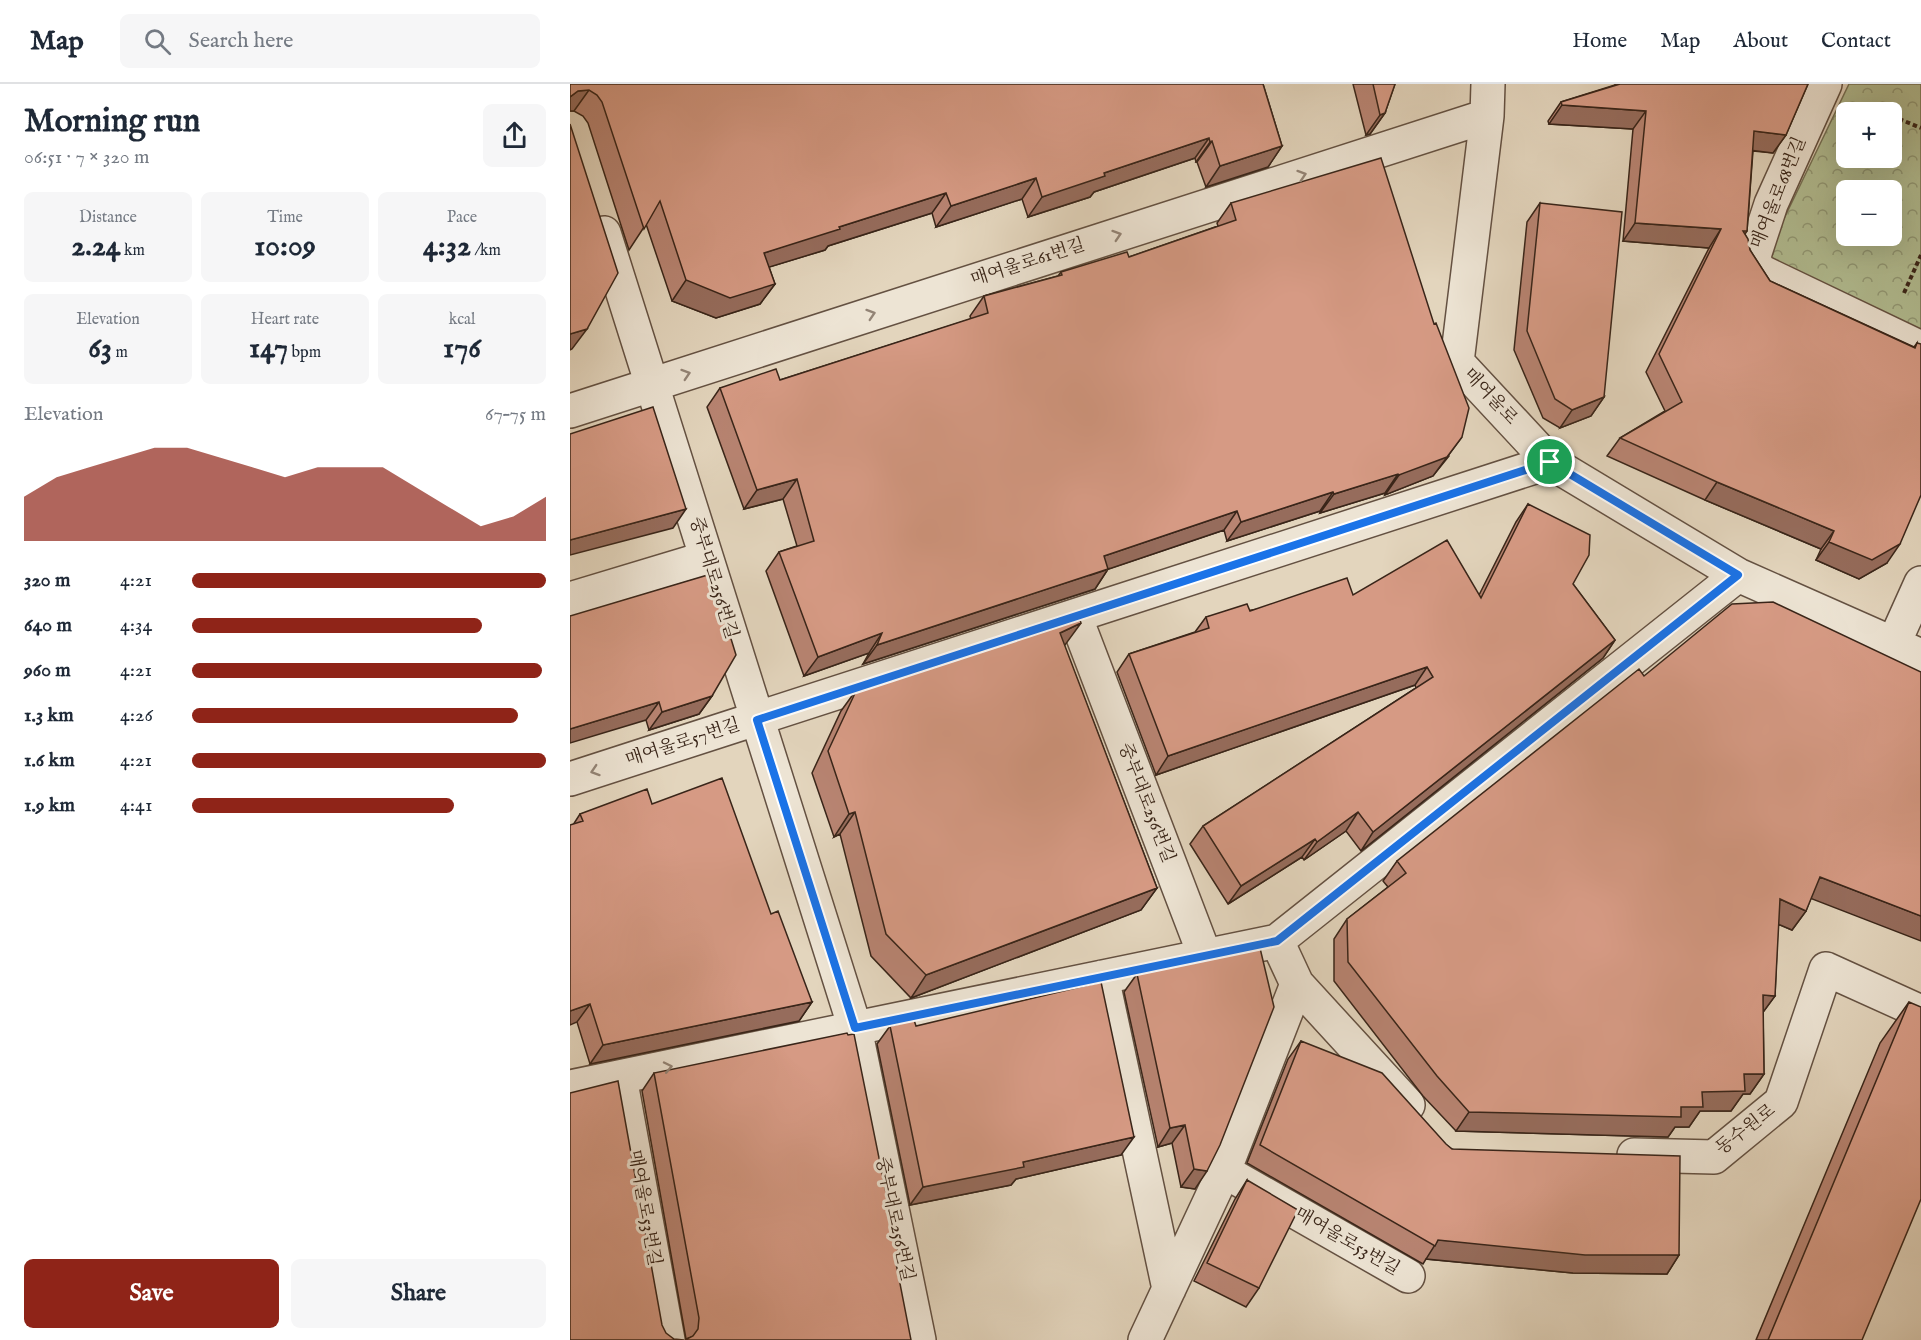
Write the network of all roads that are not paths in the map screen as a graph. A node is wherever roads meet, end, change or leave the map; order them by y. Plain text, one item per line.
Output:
1 (1825, 84) edge
2 (1488, 100) edge
3 (595, 206) edge
4 (1921, 348) edge
5 (652, 384) junction
6 (570, 411) edge
7 (1550, 462) junction
8 (706, 558) junction
9 (1738, 575) junction
10 (1921, 583) edge
11 (570, 599) edge
12 (1075, 616) junction
13 (1908, 649) edge
14 (757, 720) junction
15 (570, 779) edge
16 (1277, 941) junction
17 (1205, 956) junction
18 (1102, 978) junction
19 (1297, 984) junction
20 (1921, 1012) edge
21 (855, 1028) junction
22 (620, 1077) junction
23 (570, 1087) edge
24 (1426, 1126) edge
25 (1610, 1155) edge
26 (1224, 1171) junction
27 (1408, 1276) dead end
28 (1169, 1288) junction
29 (668, 1340) edge
30 (919, 1340) edge
31 (1145, 1340) edge

1 - 4 street, 매여울로68번길
5 -> 2 street, 매여울로61번길
2 - 7 street, 매여울로
3 - 5 street, 중부대로256번길
5 - 6 street, 매여울로61번길
5 - 8 street, 중부대로256번길
7 - 9 street, 매여울로
7 - 12 street, 매여울로57번길
8 - 11 street
8 - 14 street, 중부대로256번길
9 - 13 street, 매여울로
9 - 16 street
10 - 13 street
12 - 14 street, 매여울로57번길
12 - 17 street, 중부대로256번길
14 -> 15 street, 매여울로57번길
14 - 21 street, 중부대로256번길
16 - 17 street
16 - 19 street
17 - 18 street
18 - 21 street
18 - 28 street
19 - 24 street
19 - 26 street
20 - 25 street, 동수원로
22 -> 21 street
21 - 30 street, 중부대로256번길
22 - 23 street
22 - 29 street, 매여울로53번길
26 - 27 street, 매여울로53번길
26 - 28 street
28 - 31 street

